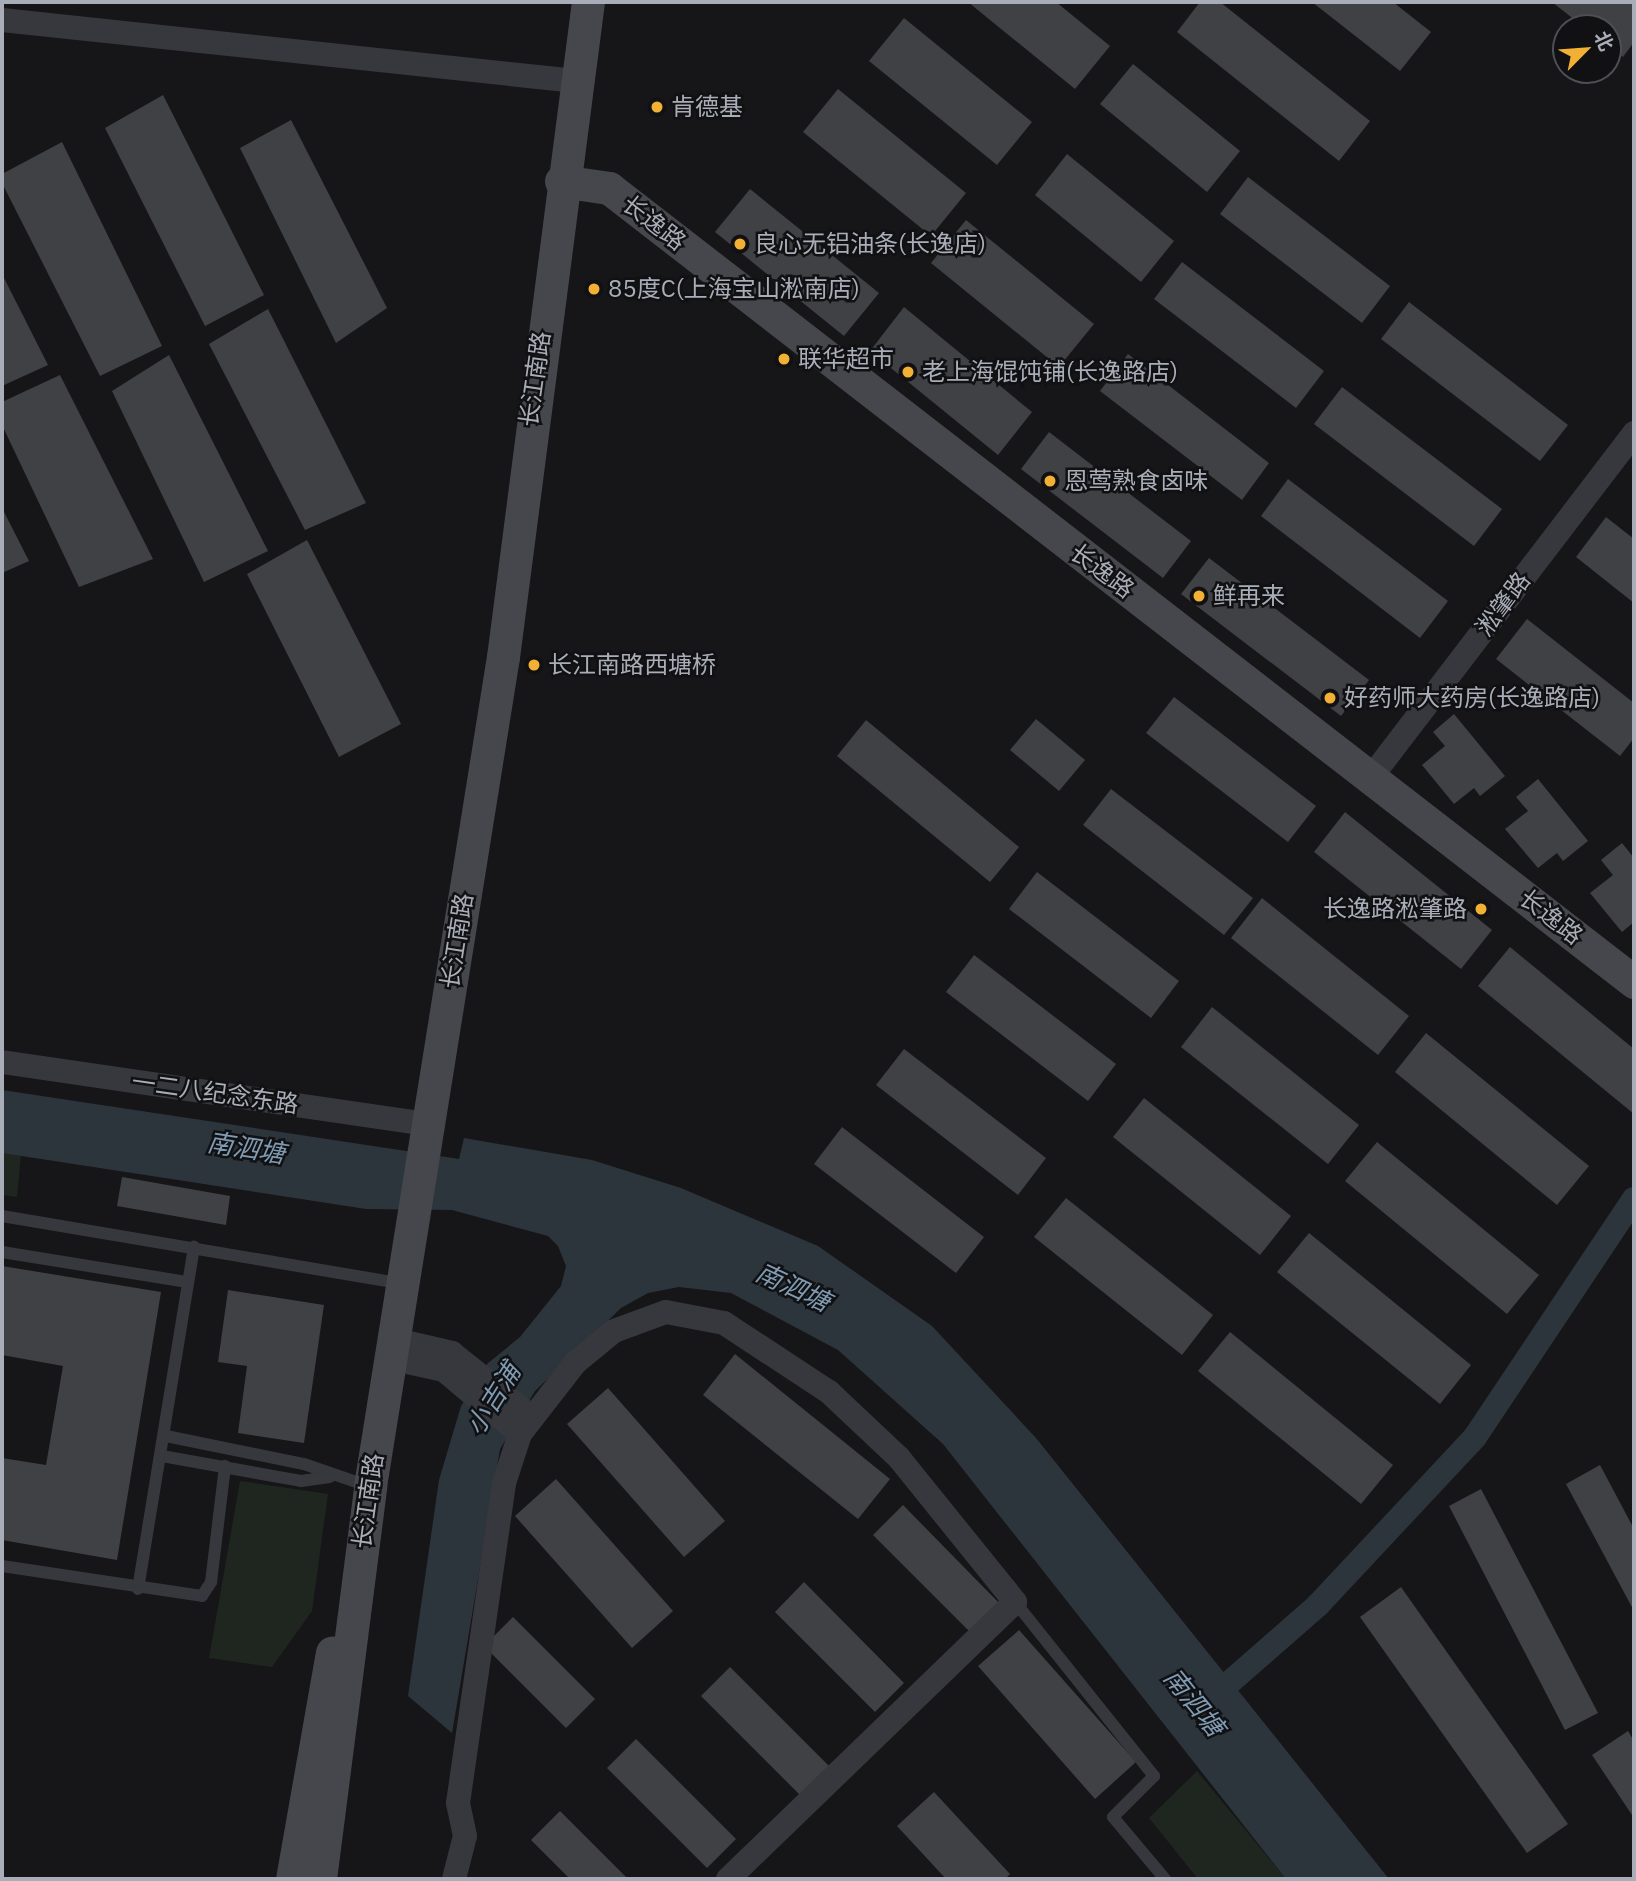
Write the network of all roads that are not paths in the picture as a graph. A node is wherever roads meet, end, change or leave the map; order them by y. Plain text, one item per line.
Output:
1 (588, 2) edge
2 (2, 20) edge
3 (576, 80) junction
4 (561, 181) junction
5 (1634, 433) edge
6 (1372, 776) junction
7 (1634, 982) edge
8 (2, 1062) edge
9 (425, 1139) junction
10 (2, 1216) edge
11 (194, 1247) junction
12 (2, 1252) edge
13 (402, 1274) junction
14 (188, 1282) junction
15 (391, 1349) junction
16 (519, 1419) junction
17 (166, 1436) junction
18 (162, 1455) junction
19 (225, 1466) junction
20 (331, 1477) junction
21 (370, 1486) junction
22 (362, 1542) junction
23 (2, 1566) edge
24 (138, 1589) junction
25 (1015, 1602) junction
26 (292, 1879) edge
27 (320, 1879) edge
28 (454, 1879) edge
29 (728, 1879) edge
30 (1165, 1879) edge

1 - 3 main road, 长江南路
2 - 3 street
3 - 4 main road, 长江南路
4 - 6 main road, 长逸路
4 - 9 main road, 长江南路
5 - 6 street, 淞肇路
6 - 7 main road, 长逸路
8 - 9 street, 一二八纪念东路
9 - 13 main road, 长江南路
10 - 11 lane
11 - 13 lane
11 - 14 lane
12 - 14 lane
13 - 15 main road, 长江南路
14 - 17 lane
15 - 16 street
15 - 21 main road, 长江南路
16 - 25 street
16 - 28 street
17 - 18 lane
17 - 20 lane
18 - 19 lane
18 - 24 lane
19 - 20 lane
19 - 24 lane
20 - 21 lane
21 - 22 main road, 长江南路
22 - 26 main road
22 - 27 main road, 长江南路
23 - 24 lane
25 - 29 street
25 - 30 lane

